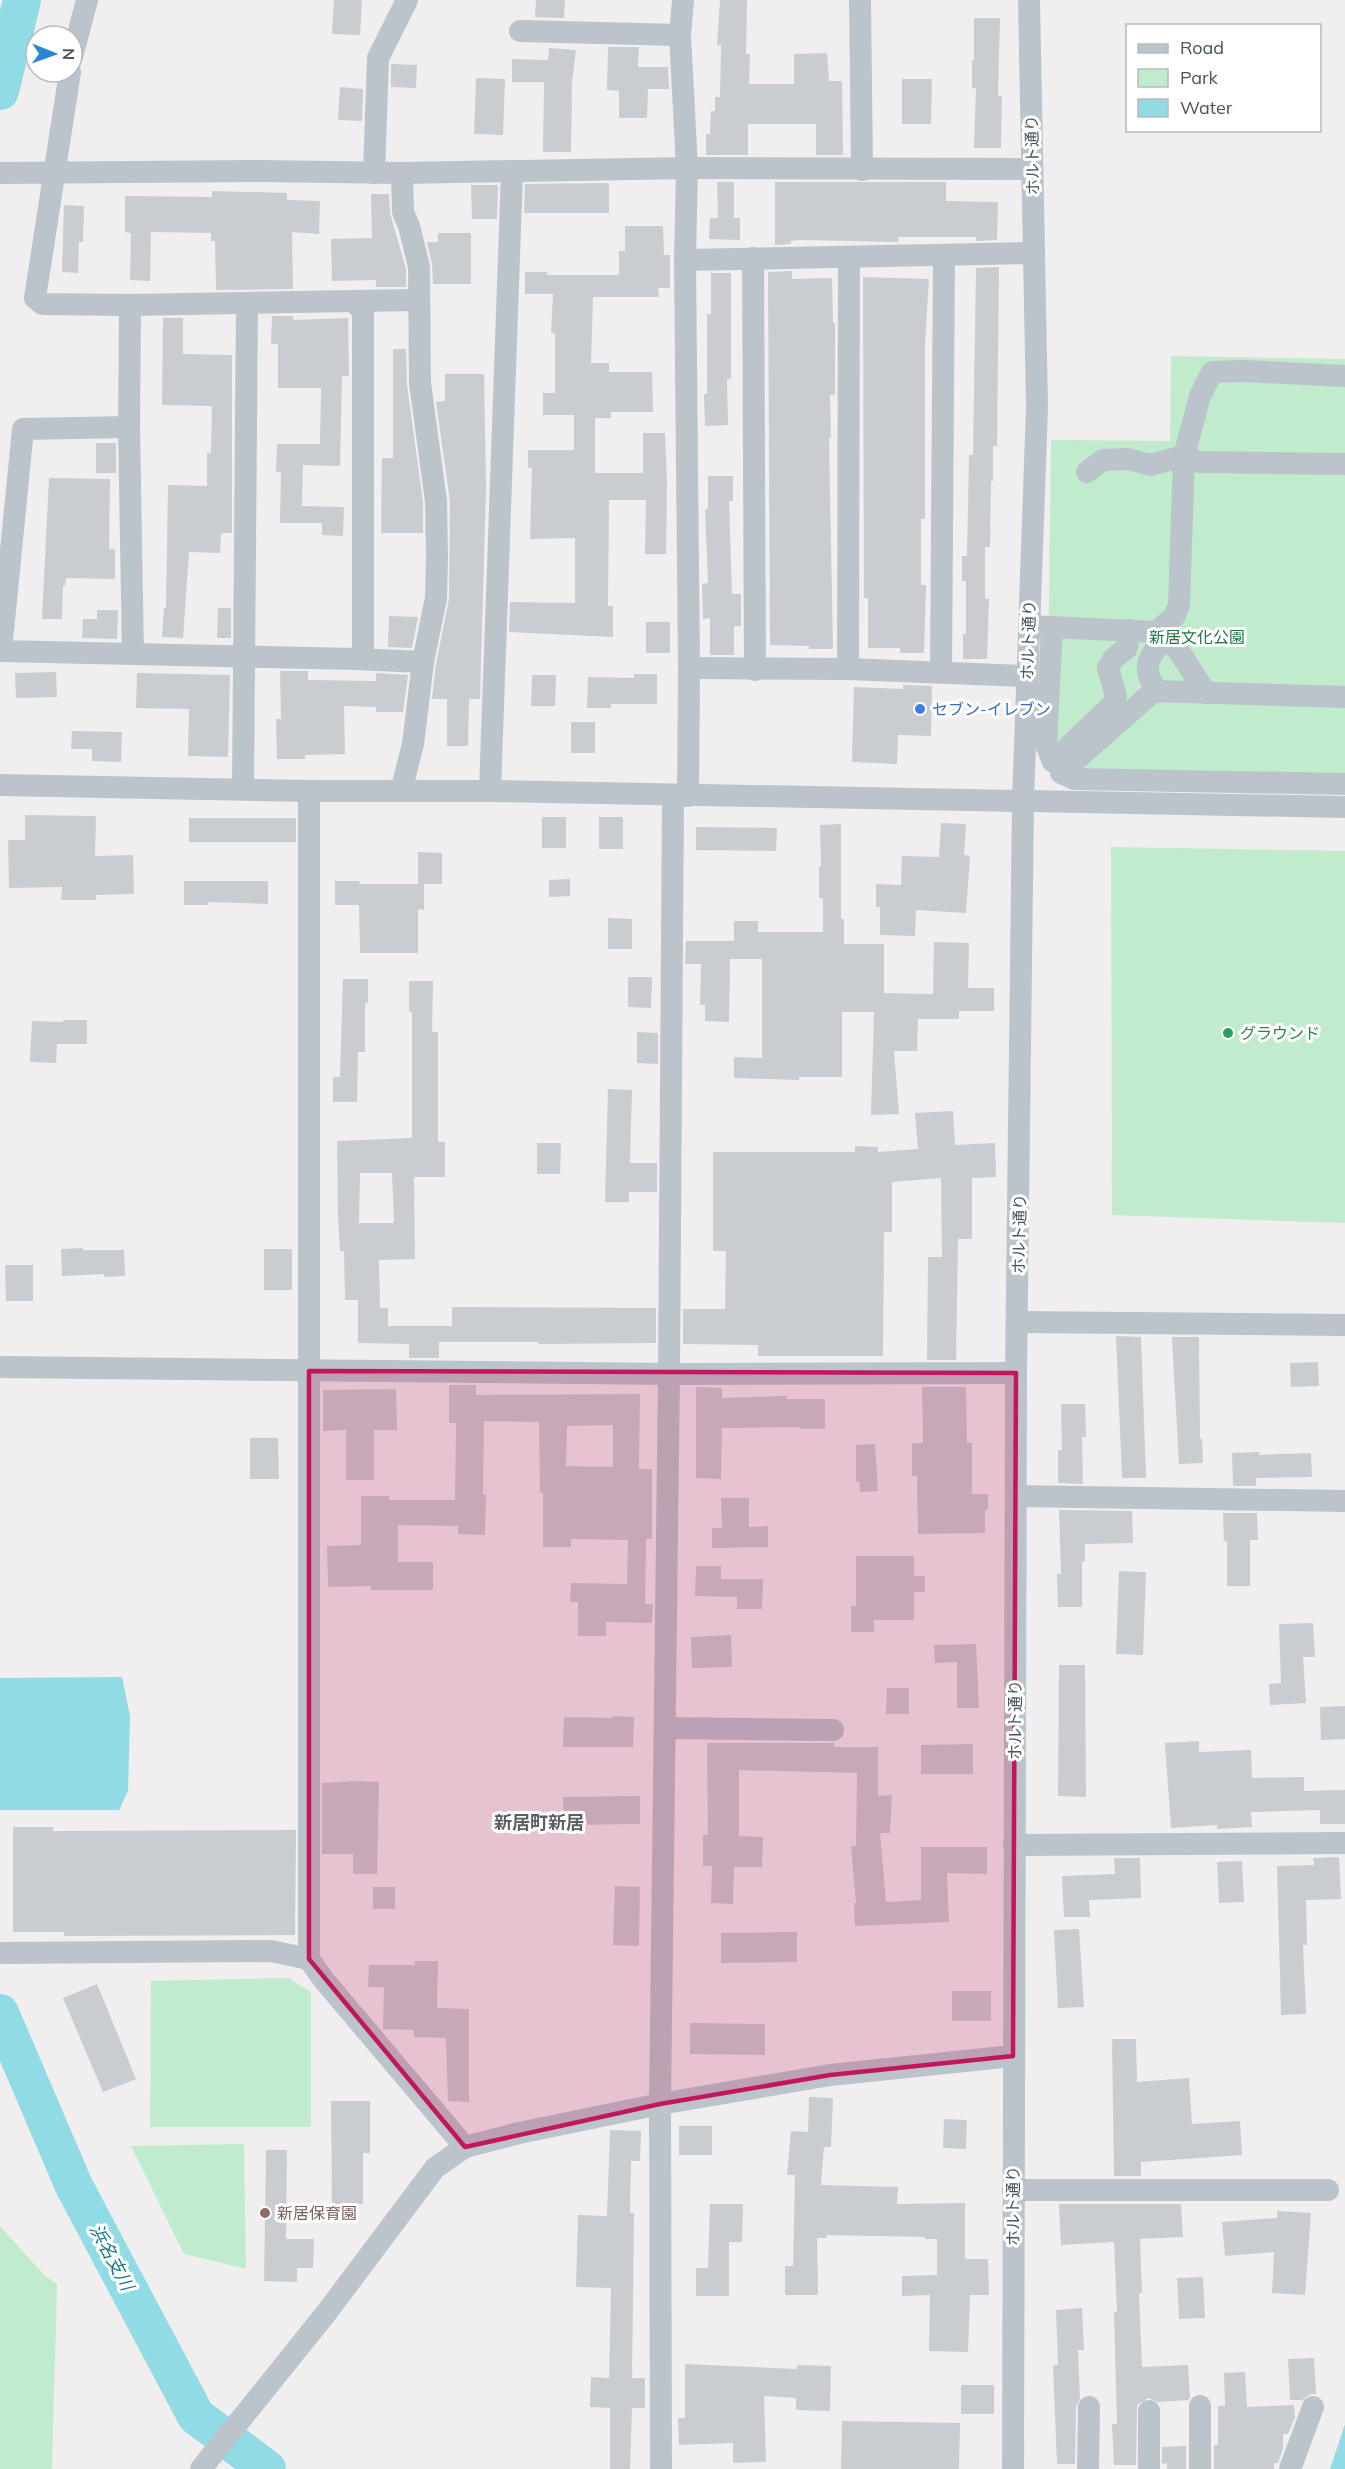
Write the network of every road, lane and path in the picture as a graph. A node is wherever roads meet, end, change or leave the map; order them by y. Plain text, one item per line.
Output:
1 (87, 0) edge
2 (407, 0) edge
3 (683, 0) edge
4 (860, 0) edge
5 (1029, 0) edge
6 (81, 24) edge
7 (520, 31) dead end
8 (680, 35) junction
9 (68, 84) edge
10 (687, 168) junction
11 (1032, 169) junction
12 (862, 170) junction
13 (512, 172) junction
14 (1, 173) edge
15 (374, 173) junction
16 (402, 173) junction
17 (56, 174) junction
18 (1034, 253) junction
19 (944, 255) junction
20 (849, 257) junction
21 (753, 258) junction
22 (685, 260) junction
23 (419, 300) junction
24 (353, 301) junction
25 (248, 303) junction
26 (130, 305) junction
27 (1345, 376) edge
28 (129, 427) junction
29 (1184, 456) junction
30 (1345, 464) edge
31 (1086, 472) dead end
32 (1029, 626) junction
33 (1052, 627) junction
34 (1130, 630) junction
35 (1159, 635) junction
36 (133, 654) junction
37 (244, 657) junction
38 (355, 659) junction
39 (423, 662) junction
40 (689, 668) junction
41 (848, 669) junction
42 (755, 670) junction
43 (941, 672) junction
44 (1027, 676) junction
45 (1153, 685) junction
46 (1206, 693) junction
47 (1116, 696) junction
48 (1345, 697) edge
49 (1058, 767) junction
50 (1345, 784) edge
51 (0, 785) edge
52 (243, 789) junction
53 (309, 791) junction
54 (401, 791) junction
55 (490, 791) junction
56 (681, 796) junction
57 (1023, 801) junction
58 (1345, 807) edge
59 (1018, 1322) junction
60 (1345, 1325) edge
61 (0, 1367) edge
62 (309, 1371) junction
63 (1016, 1373) junction
64 (669, 1374) junction
65 (1017, 1496) junction
66 (1345, 1501) edge
67 (665, 1728) junction
68 (833, 1730) dead end
69 (1345, 1843) edge
70 (1014, 1845) junction
71 (0, 1953) edge
72 (309, 1959) junction
73 (1013, 2056) junction
74 (660, 2104) junction
75 (465, 2147) junction
76 (1013, 2190) junction
77 (1328, 2190) dead end
78 (1200, 2406) dead end
79 (1089, 2407) dead end
80 (1313, 2407) dead end
81 (1149, 2411) dead end
82 (201, 2469) edge
83 (661, 2469) edge
84 (1013, 2469) edge
85 (1088, 2469) edge
86 (1149, 2469) edge
87 (1200, 2469) edge
88 (1290, 2469) edge

1 - 6 street
2 - 15 street
3 - 8 street
4 - 12 street
5 - 11 street, ホルト通り
7 - 8 street
8 - 10 street
9 - 17 street
10 - 12 street
10 - 13 street
10 - 22 street
11 - 12 street
11 - 18 street, ホルト通り
13 - 16 street
13 - 55 street
14 - 17 street
15 - 16 street
15 - 17 street
16 - 23 street
17 - 26 street
18 - 19 street
18 - 32 street, ホルト通り
19 - 20 street
19 - 43 street
20 - 21 street
20 - 41 street
21 - 22 street
21 - 42 street
22 - 40 street
23 - 24 street
23 - 39 street
24 - 25 street
24 - 38 street
25 - 26 street
25 - 37 street
26 - 28 street
27 - 29 street
28 - 36 street
28 - 36 street
29 - 30 street
29 - 31 street
29 - 35 street
32 - 33 street
32 - 44 street, ホルト通り
33 - 34 street
33 - 49 street
34 - 35 street
34 - 47 street
35 - 45 street
35 - 46 street
36 - 37 street
37 - 38 street
37 - 52 street
38 - 39 street
39 - 54 street
40 - 42 street
40 - 56 street
41 - 42 street
41 - 43 street
43 - 44 street
44 - 57 street, ホルト通り
45 - 46 street
45 - 47 street
45 - 49 street
46 - 48 street
47 - 49 street
49 - 50 street
51 - 52 street
52 - 53 street
53 - 54 street
53 - 62 street
54 - 55 street
55 - 56 street
56 - 57 street
56 - 64 street
57 - 58 street
57 - 59 street, ホルト通り
59 - 60 street
59 - 63 street, ホルト通り
61 - 62 street
62 - 64 street
62 - 72 street
63 - 64 street
63 - 65 street, ホルト通り
64 - 67 street
65 - 66 street
65 - 70 street, ホルト通り
67 - 68 street
67 - 74 street
69 - 70 street
70 - 73 street, ホルト通り
71 - 72 street
72 - 75 street
73 - 74 street
73 - 76 street, ホルト通り
74 - 75 street
74 - 83 street
75 - 82 street
76 - 77 street
76 - 84 street, ホルト通り
78 - 87 street
79 - 85 street
80 - 88 street
81 - 86 street

